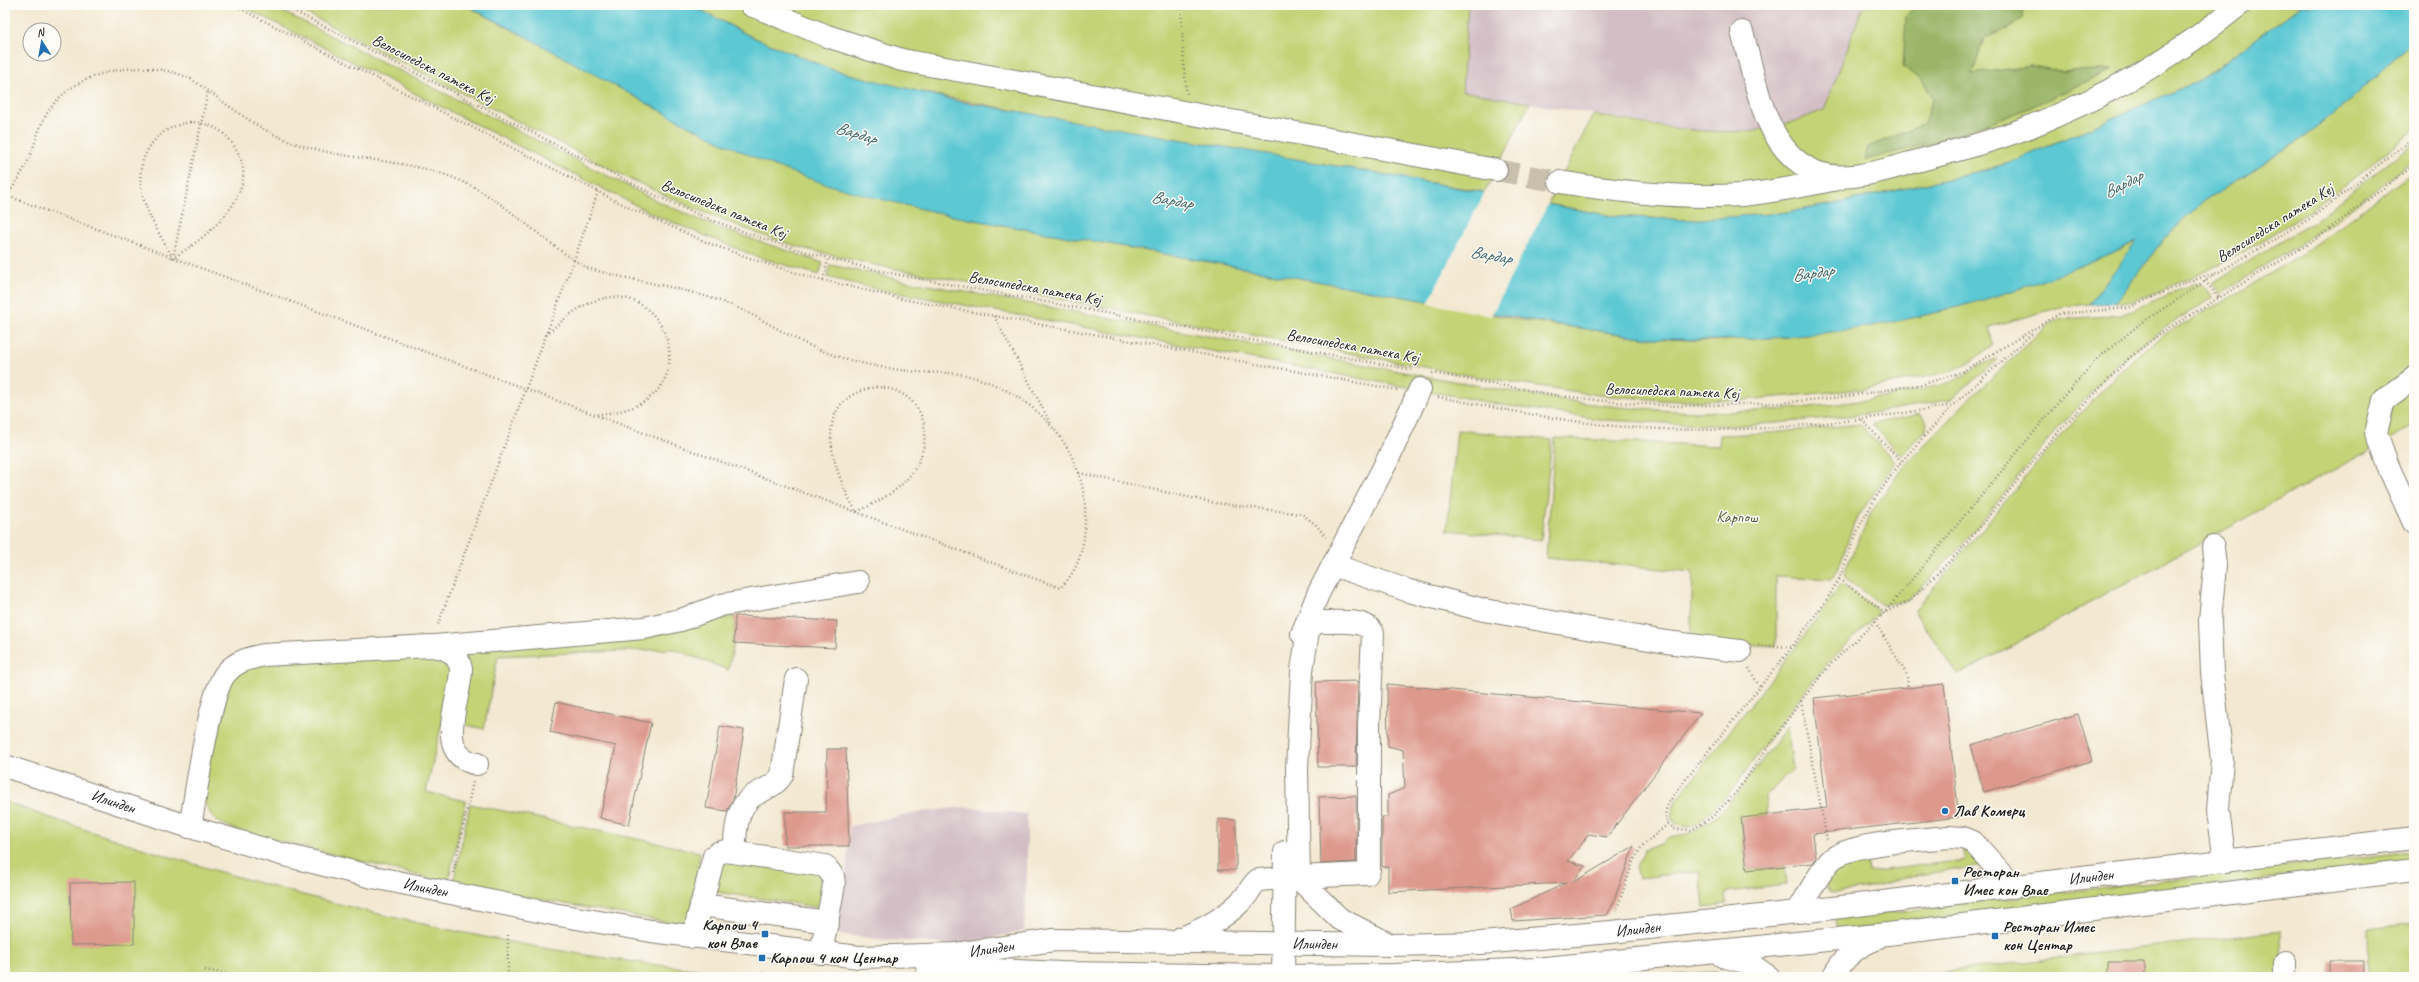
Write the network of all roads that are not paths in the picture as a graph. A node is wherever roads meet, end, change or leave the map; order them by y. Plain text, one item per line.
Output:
1 (751, 5) edge
2 (2239, 5) edge
3 (1742, 32) dead end
4 (1496, 170) tunnel mouth
5 (1857, 176) junction
6 (1560, 182) tunnel mouth
7 (2414, 378) edge
8 (1421, 382) road end
9 (2414, 523) edge
10 (2213, 547) dead end
11 (1333, 565) junction
12 (858, 582) dead end
13 (430, 646) junction
14 (1740, 650) dead end
15 (796, 679) dead end
16 (476, 764) road end
17 (5, 766) edge
18 (190, 827) junction
19 (2414, 838) edge
20 (734, 852) junction
21 (2225, 862) junction
22 (2414, 870) edge
23 (1292, 877) junction
24 (2014, 887) junction
25 (701, 906) junction
26 (1798, 911) junction
27 (828, 922) junction
28 (1888, 934) junction
29 (693, 937) junction
30 (1170, 941) junction
31 (1284, 943) junction
32 (1390, 945) junction
33 (821, 953) junction
34 (1709, 954) junction
35 (859, 957) junction
36 (1158, 976) edge
37 (1391, 976) edge
38 (1283, 977) edge
39 (1769, 977) edge
40 (1833, 977) edge

1 - 4 street
2 - 5 street
3 - 5 street
5 - 6 street
7 - 9 street
8 - 11 street
10 - 21 street
11 - 14 street
11 - 23 street
12 - 13 street
13 - 16 street
13 - 18 street
15 - 20 street
17 - 18 street, Илинден
18 - 29 street, Илинден
19 - 21 street, Илинден
20 - 25 street
20 - 27 street
21 - 24 street, Илинден
22 - 28 street, Илинден
23 - 23 street
23 - 30 street
23 - 31 street
23 - 32 street
24 - 26 street, Илинден
24 - 26 street
25 - 27 street
25 - 29 street
26 - 32 street, Илинден
27 - 33 street
28 - 34 street, Илинден
28 - 40 street
29 - 33 street, Илинден
30 - 31 street, Илинден
30 - 35 street, Илинден
31 - 32 street, Илинден
31 - 38 street
33 - 35 street, Илинден
34 - 37 street, Илинден
34 - 39 street
35 - 36 street, Илинден
36 - 38 street, Илинден
37 - 38 street, Илинден

